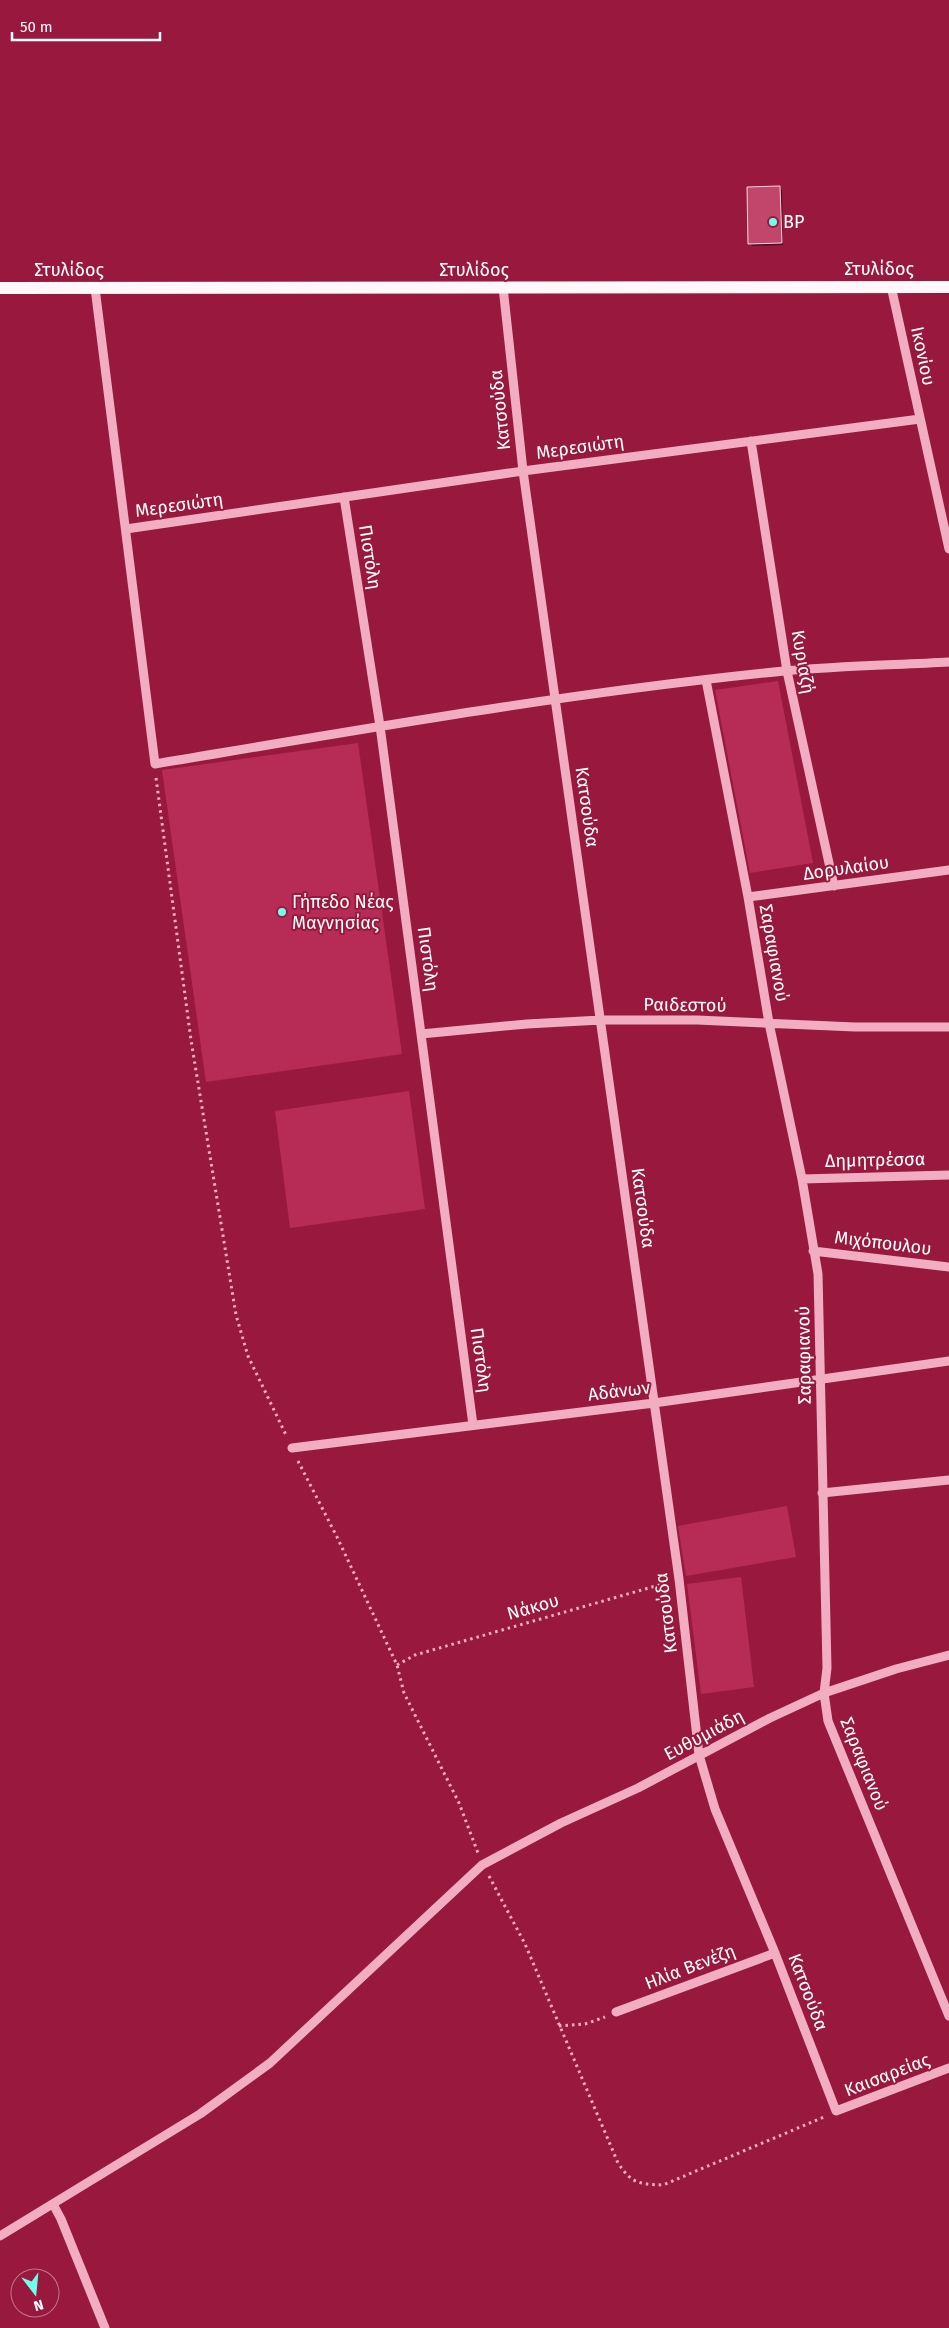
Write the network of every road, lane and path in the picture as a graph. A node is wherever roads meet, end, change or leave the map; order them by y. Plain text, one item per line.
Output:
1 (892, 286) junction
2 (503, 287) junction
3 (949, 287) edge
4 (0, 288) edge
5 (95, 288) junction
6 (920, 419) junction
7 (751, 441) junction
8 (523, 471) junction
9 (344, 497) junction
10 (126, 529) junction
11 (949, 549) edge
12 (949, 662) edge
13 (787, 671) junction
14 (706, 680) junction
15 (556, 700) junction
16 (380, 726) junction
17 (155, 764) junction
18 (949, 870) edge
19 (834, 886) junction
20 (748, 897) junction
21 (601, 1020) junction
22 (769, 1023) junction
23 (949, 1026) edge
24 (421, 1034) junction
25 (949, 1175) edge
26 (802, 1178) junction
27 (813, 1251) junction
28 (949, 1267) edge
29 (949, 1361) edge
30 (821, 1380) junction
31 (654, 1403) junction
32 (473, 1425) junction
33 (292, 1448) junction
34 (949, 1480) edge
35 (822, 1493) junction
36 (679, 1579) junction
37 (949, 1656) edge
38 (397, 1665) junction
39 (824, 1693) junction
40 (699, 1755) junction
41 (482, 1865) junction
42 (775, 1953) junction
43 (616, 2012) joint
44 (949, 2016) edge
45 (559, 2026) junction
46 (949, 2068) edge
47 (836, 2112) junction
48 (53, 2204) junction
49 (0, 2236) edge
50 (105, 2328) edge

1 - 2 main road, Στυλίδος
1 - 3 main road, Στυλίδος
1 - 6 street, Ικονίου
2 - 5 main road, Στυλίδος
2 - 8 street, Κατσούδα
4 - 5 main road, Στυλίδος
5 - 10 street
6 - 7 street, Μερεσιώτη
6 - 11 street, Ικονίου
7 - 8 street, Μερεσιώτη
7 - 13 street, Κυριαζή
8 - 9 street, Μερεσιώτη
8 - 15 street, Κατσούδα
9 - 10 street, Μερεσιώτη
9 - 16 street, Πιστόλη
10 - 17 street
12 - 13 street
13 - 14 street
13 - 19 street, Κυριαζή
14 - 15 street
14 - 20 street, Σαραφιανού
15 - 16 street
15 - 21 street, Κατσούδα
16 - 17 street
16 - 24 street, Πιστόλη
17 - 33 path
18 - 19 street, Δορυλαίου
19 - 20 street, Δορυλαίου
20 - 22 street, Σαραφιανού
21 - 22 street, Ραιδεστού
21 - 24 street, Ραιδεστού
21 - 31 street, Κατσούδα
22 - 23 street, Ραιδεστού
22 - 26 street, Σαραφιανού
24 - 32 street, Πιστόλη
25 - 26 street, Δημητρέσσα
26 - 27 street, Σαραφιανού
27 - 28 street, Μιχόπουλου
27 - 30 street, Σαραφιανού
29 - 30 street, Αδάνων
30 - 31 street, Αδάνων
30 - 35 street, Σαραφιανού
31 - 32 street, Αδάνων
31 - 36 street, Κατσούδα
32 - 33 street, Αδάνων
33 - 38 path
34 - 35 street
35 - 39 street, Σαραφιανού
36 - 38 path, Νάκου
36 - 40 street, Κατσούδα
37 - 39 street, Ευθυμιάδη
38 - 41 path
39 - 40 street, Ευθυμιάδη
39 - 44 street, Σαραφιανού
40 - 41 street, Ευθυμιάδη
40 - 42 street, Κατσούδα
41 - 45 path
41 - 48 street, Ευθυμιάδη
42 - 43 street, Ηλία Βενέζη
42 - 47 street, Κατσούδα
43 - 45 path
45 - 47 path
46 - 47 street, Καισαρείας
48 - 49 street, Ευθυμιάδη
48 - 50 street

